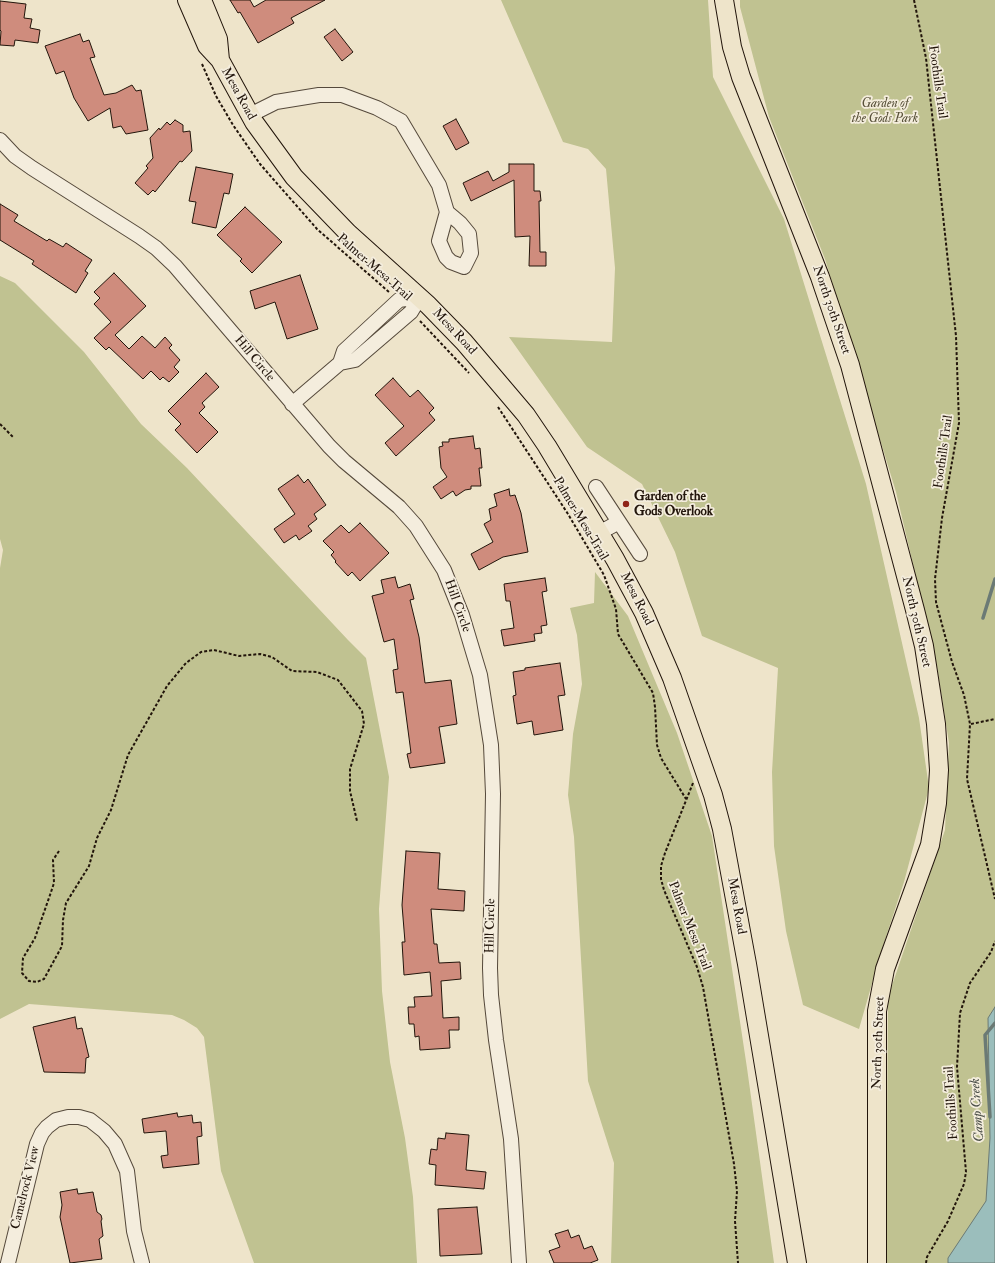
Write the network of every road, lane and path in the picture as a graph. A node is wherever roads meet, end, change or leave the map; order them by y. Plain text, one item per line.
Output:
1 (187, 0) edge
2 (202, 0) edge
3 (724, 0) edge
4 (914, 0) edge
5 (220, 60) junction
6 (201, 62) dead end
7 (250, 115) junction
8 (0, 140) edge
9 (447, 212) dead end
10 (399, 300) junction
11 (415, 304) junction
12 (370, 326) junction
13 (381, 338) junction
14 (340, 363) junction
15 (470, 375) dead end
16 (292, 404) junction
17 (497, 406) dead end
18 (0, 424) edge
19 (14, 438) dead end
20 (596, 487) dead end
21 (619, 522) junction
22 (599, 533) junction
23 (640, 554) dead end
24 (995, 719) edge
25 (970, 724) junction
26 (357, 821) dead end
27 (59, 851) dead end
28 (995, 899) edge
29 (995, 941) edge
30 (8, 1263) edge
31 (142, 1263) edge
32 (519, 1263) edge
33 (738, 1263) edge
34 (797, 1263) edge
35 (877, 1263) edge
36 (926, 1263) edge

1 - 5 main road, Mesa Road
2 - 5 main road, Mesa Road
3 - 35 main road, North 30th Street
4 - 25 path, Foothills Trail
5 - 7 main road, Mesa Road
6 - 10 path, Palmer Mesa Trail
7 - 9 street
7 - 11 main road, Mesa Road
8 - 16 street, Hill Circle
10 - 11 street
10 - 12 street
11 - 13 street
11 - 15 path, Palmer Mesa Trail
11 - 22 main road, Mesa Road
12 - 13 street
12 - 14 street
13 - 14 street
14 - 16 street
16 - 32 street, Hill Circle
17 - 33 path, Palmer Mesa Trail
18 - 19 path
20 - 21 street
21 - 22 street
21 - 23 street
22 - 34 main road, Mesa Road
24 - 25 path
25 - 28 path, Foothills Trail
26 - 27 path
29 - 36 path, Foothills Trail
30 - 31 street, Camelrock View

